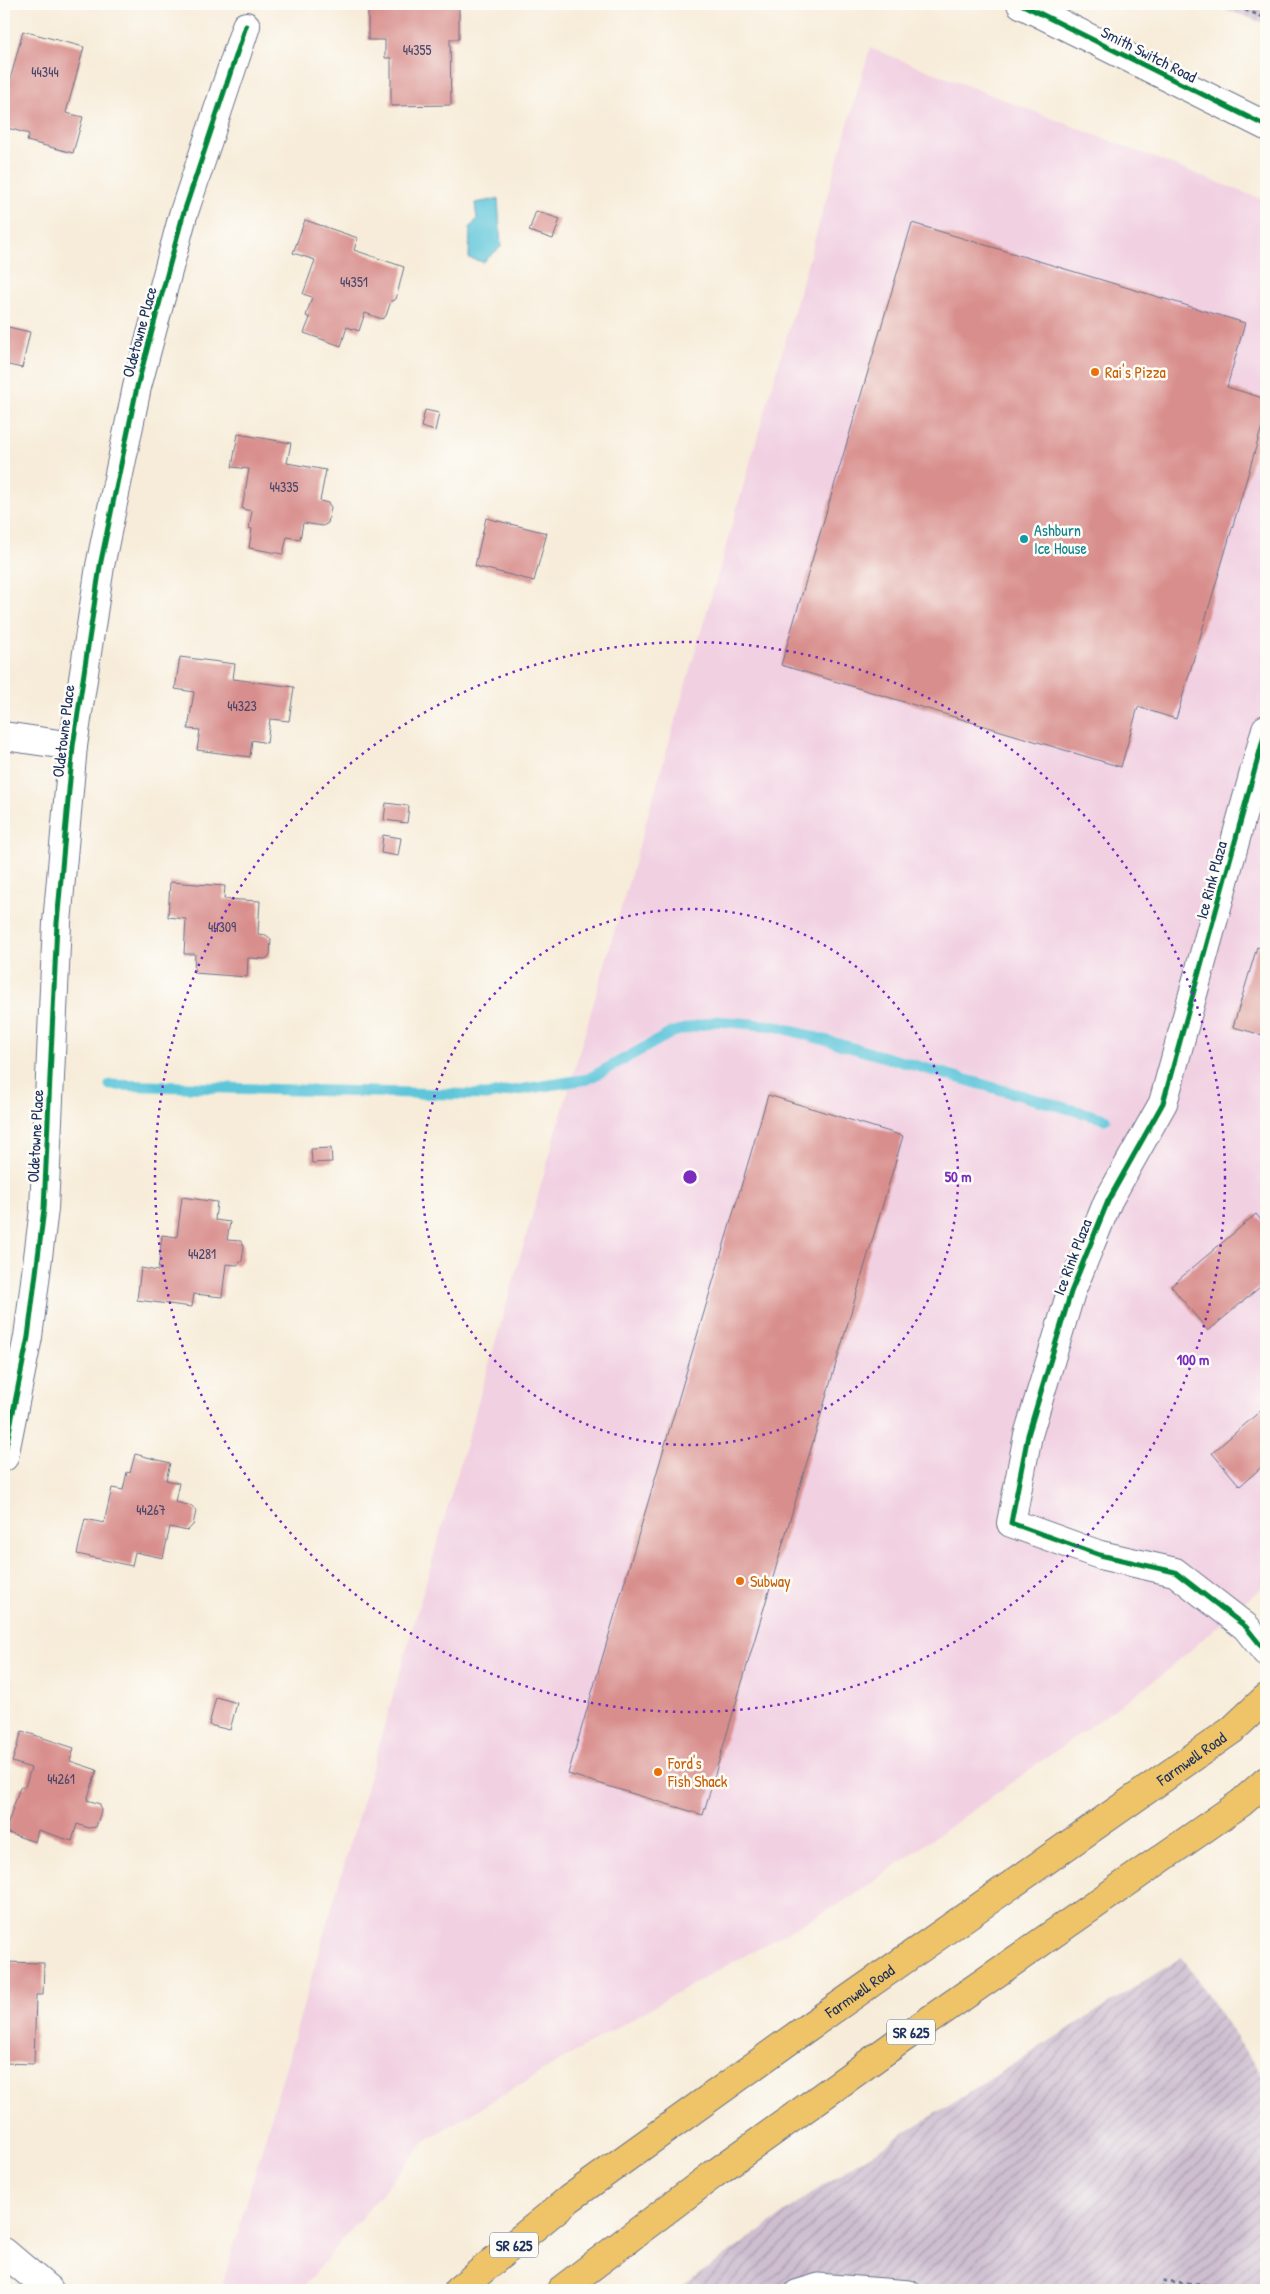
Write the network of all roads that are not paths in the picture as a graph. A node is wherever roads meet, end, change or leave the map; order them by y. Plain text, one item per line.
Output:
1 (1021, 4) edge
2 (246, 26) dead end
3 (1266, 126) edge
4 (1266, 729) edge
5 (4, 736) edge
6 (73, 746) junction
7 (4, 1457) edge
8 (1266, 1652) edge
9 (1266, 1698) edge
10 (1266, 1781) edge
11 (4, 2252) edge
12 (48, 2290) edge
13 (458, 2290) edge
14 (561, 2290) edge
15 (795, 2290) edge
16 (910, 2290) edge

1 - 3 street, Smith Switch Road
2 - 6 street, Oldetowne Place
4 - 8 street, Ice Rink Plaza
5 - 6 street
6 - 7 street, Oldetowne Place
9 - 13 main road, Farmwell Road / SR 625
10 - 14 main road, SR 625
11 - 12 street
15 - 16 lane

